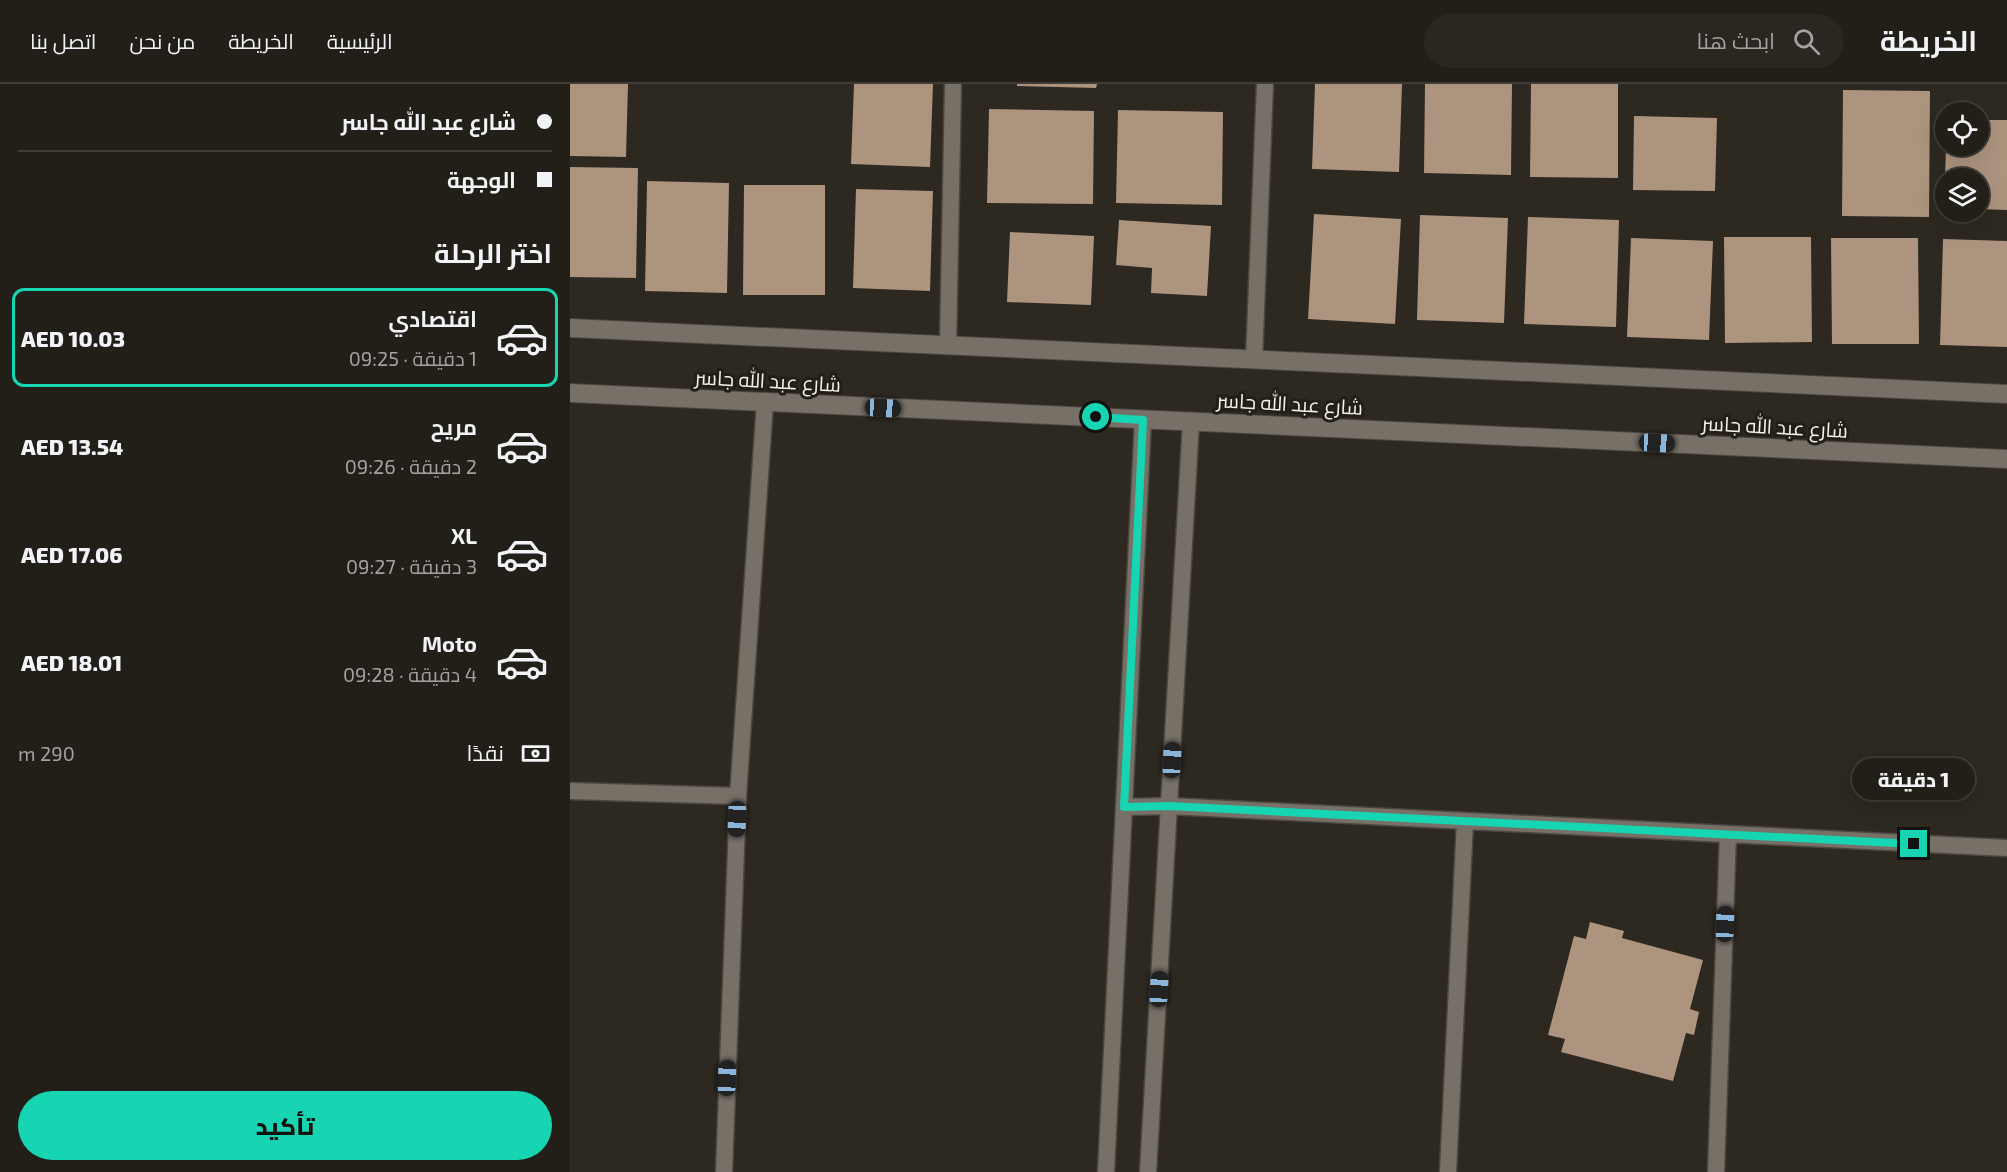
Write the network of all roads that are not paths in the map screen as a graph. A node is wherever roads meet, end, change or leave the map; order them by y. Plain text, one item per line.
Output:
1 (953, 84) edge
2 (1265, 84) edge
3 (570, 328) edge
4 (948, 346) junction
5 (1254, 360) junction
6 (570, 393) edge
7 (2007, 394) edge
8 (765, 402) junction
9 (1143, 420) junction
10 (1191, 421) junction
11 (2007, 459) edge
12 (570, 791) edge
13 (738, 796) junction
14 (1169, 806) junction
15 (1124, 807) junction
16 (1465, 821) junction
17 (1728, 834) junction
18 (2007, 848) edge
19 (724, 1172) edge
20 (1106, 1172) edge
21 (1148, 1172) edge
22 (1448, 1172) edge
23 (1716, 1172) edge

1 - 4 lane
2 - 5 lane
3 - 4 street, شارع عبد الله جاسر
4 - 5 street, شارع عبد الله جاسر
5 - 7 street, شارع عبد الله جاسر
6 - 8 street, شارع عبد الله جاسر
8 - 9 street, شارع عبد الله جاسر
8 - 13 lane
9 - 10 street, شارع عبد الله جاسر
9 - 15 lane
10 - 11 street, شارع عبد الله جاسر
10 - 14 lane
12 - 13 lane
13 - 19 lane
14 - 15 lane
14 - 16 lane
14 - 21 lane
15 - 20 lane
16 - 17 lane
16 - 22 lane
17 - 18 lane
17 - 23 lane

